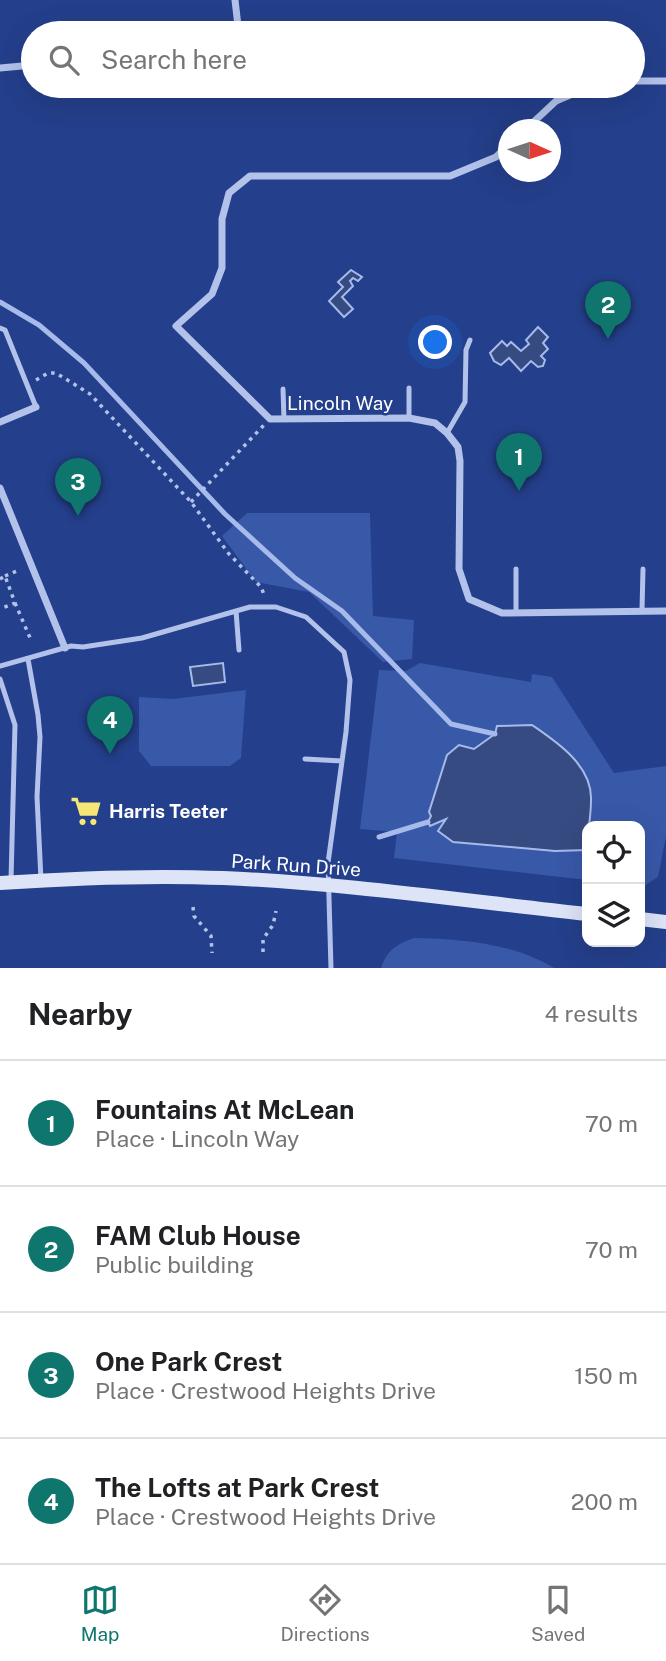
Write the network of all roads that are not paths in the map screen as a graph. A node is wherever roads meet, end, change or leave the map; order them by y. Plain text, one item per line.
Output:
1 (235, 0) edge
2 (237, 21) edge
3 (21, 66) edge
4 (0, 68) edge
5 (645, 81) edge
6 (666, 81) edge
7 (563, 98) edge
8 (537, 119) edge
9 (498, 155) edge
10 (0, 328) edge
11 (470, 340) dead end
12 (409, 388) dead end
13 (283, 389) dead end
14 (36, 407) joint
15 (409, 418) junction
16 (284, 419) junction
17 (0, 422) edge
18 (447, 433) junction
19 (0, 488) edge
20 (516, 569) dead end
21 (643, 569) dead end
22 (642, 610) junction
23 (236, 611) junction
24 (666, 611) edge
25 (516, 613) junction
26 (65, 648) junction
27 (239, 650) dead end
28 (27, 659) junction
29 (0, 666) edge
30 (0, 679) edge
31 (305, 759) dead end
32 (342, 761) junction
33 (41, 880) junction
34 (6, 882) edge
35 (327, 885) junction
36 (582, 913) edge
37 (645, 920) edge
38 (666, 922) edge
39 (331, 968) edge

1 - 2 street
3 - 4 street
5 - 6 street
7 - 8 street
9 - 16 street, Lincoln Way
10 - 14 lane
11 - 18 lane
12 - 15 lane
13 - 16 lane
14 - 17 street
15 - 16 street, Lincoln Way
15 - 18 street, Lincoln Way
18 - 25 street
19 - 26 street
20 - 25 lane
21 - 22 lane
22 - 24 street
22 - 25 street
23 - 26 lane
23 - 27 lane
23 - 32 lane
26 - 28 lane
28 - 29 lane
28 - 33 lane
30 - 34 lane
31 - 32 lane
32 - 35 lane
33 - 34 street, Park Run Drive
33 - 35 street, Park Run Drive
35 - 36 street, Park Run Drive
35 - 39 lane
37 - 38 street

